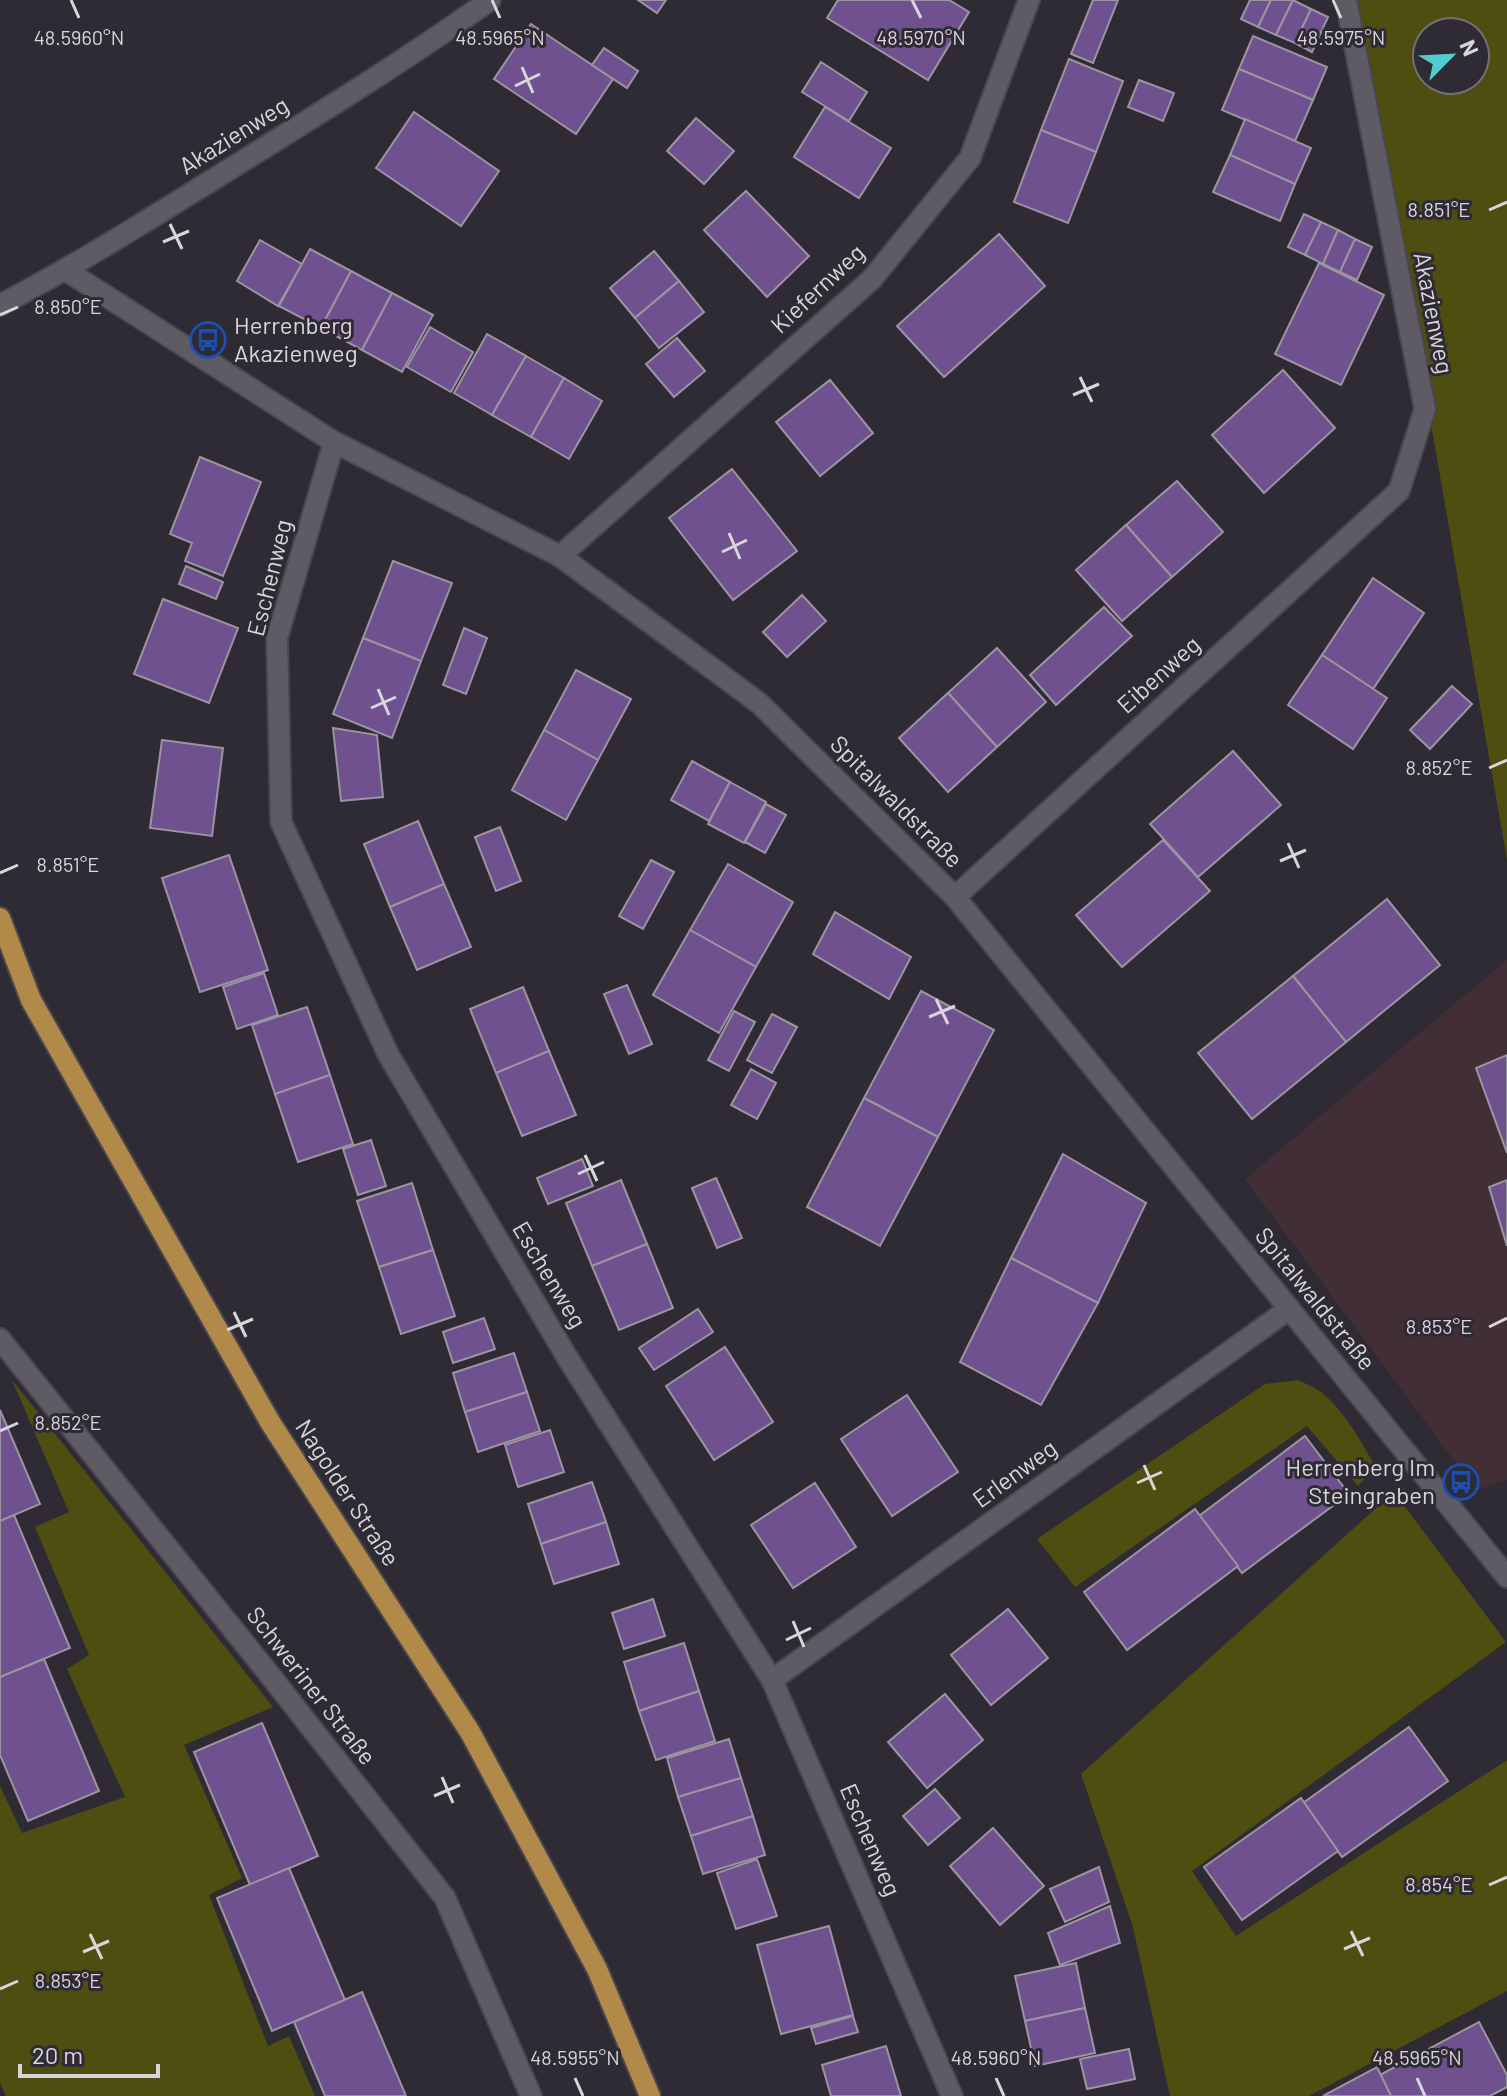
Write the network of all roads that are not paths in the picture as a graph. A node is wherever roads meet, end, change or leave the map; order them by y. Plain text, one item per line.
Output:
1 (490, 0) edge
2 (1029, 0) edge
3 (1346, 0) edge
4 (67, 271) junction
5 (0, 305) edge
6 (334, 442) junction
7 (1399, 491) joint
8 (560, 556) junction
9 (955, 897) junction
10 (0, 918) edge
11 (1289, 1309) junction
12 (0, 1339) edge
13 (1507, 1577) edge
14 (772, 1680) junction
15 (531, 2096) edge
16 (650, 2096) edge
17 (952, 2096) edge

1 - 4 street, Akazienweg
2 - 8 street, Kiefernweg
3 - 7 street, Akazienweg
4 - 5 street, Akazienweg
4 - 6 street, Spitalwaldstraße
6 - 8 street, Spitalwaldstraße
6 - 14 street, Eschenweg
7 - 9 street, Eibenweg
8 - 9 street, Spitalwaldstraße
9 - 11 street, Spitalwaldstraße
10 - 16 main road, Nagolder Straße
11 - 13 street, Spitalwaldstraße
11 - 14 street, Erlenweg
12 - 15 street, Schweriner Straße
14 - 17 street, Eschenweg

